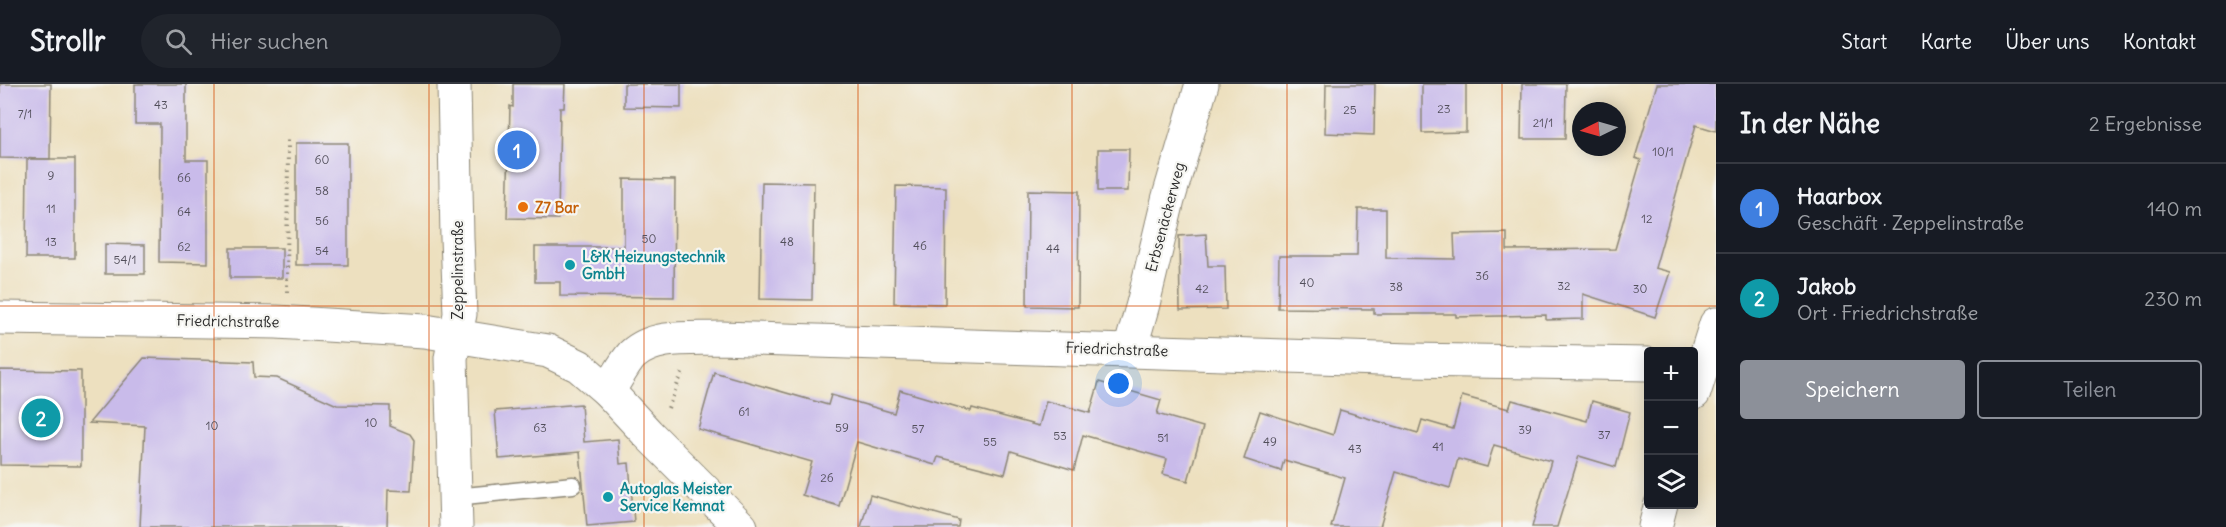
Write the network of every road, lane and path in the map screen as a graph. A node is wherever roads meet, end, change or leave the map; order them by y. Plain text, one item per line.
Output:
1 (454, 84) edge
2 (1202, 84) edge
3 (288, 140) dead end
4 (0, 318) edge
5 (287, 323) junction
6 (1716, 324) edge
7 (455, 334) junction
8 (691, 339) junction
9 (1130, 350) junction
10 (1644, 364) edge
11 (1701, 375) edge
12 (608, 391) junction
13 (648, 435) junction
14 (573, 485) dead end
15 (1660, 509) edge
16 (455, 512) edge
17 (741, 527) edge
18 (1655, 527) edge

1 - 7 street, Zeppelinstraße
2 - 9 street, Erbsenäckerweg
3 - 5 path
4 - 5 street, Friedrichstraße
5 - 7 street, Friedrichstraße
6 - 11 street
7 - 12 street, Friedrichstraße
7 - 16 street, Zeppelinstraße
8 - 9 street, Friedrichstraße
8 - 12 street, Friedrichstraße
8 - 13 path
9 - 10 street, Friedrichstraße
12 - 13 street, Friedrichstraße
13 - 17 street, Friedrichstraße
14 - 16 lane
15 - 18 street

